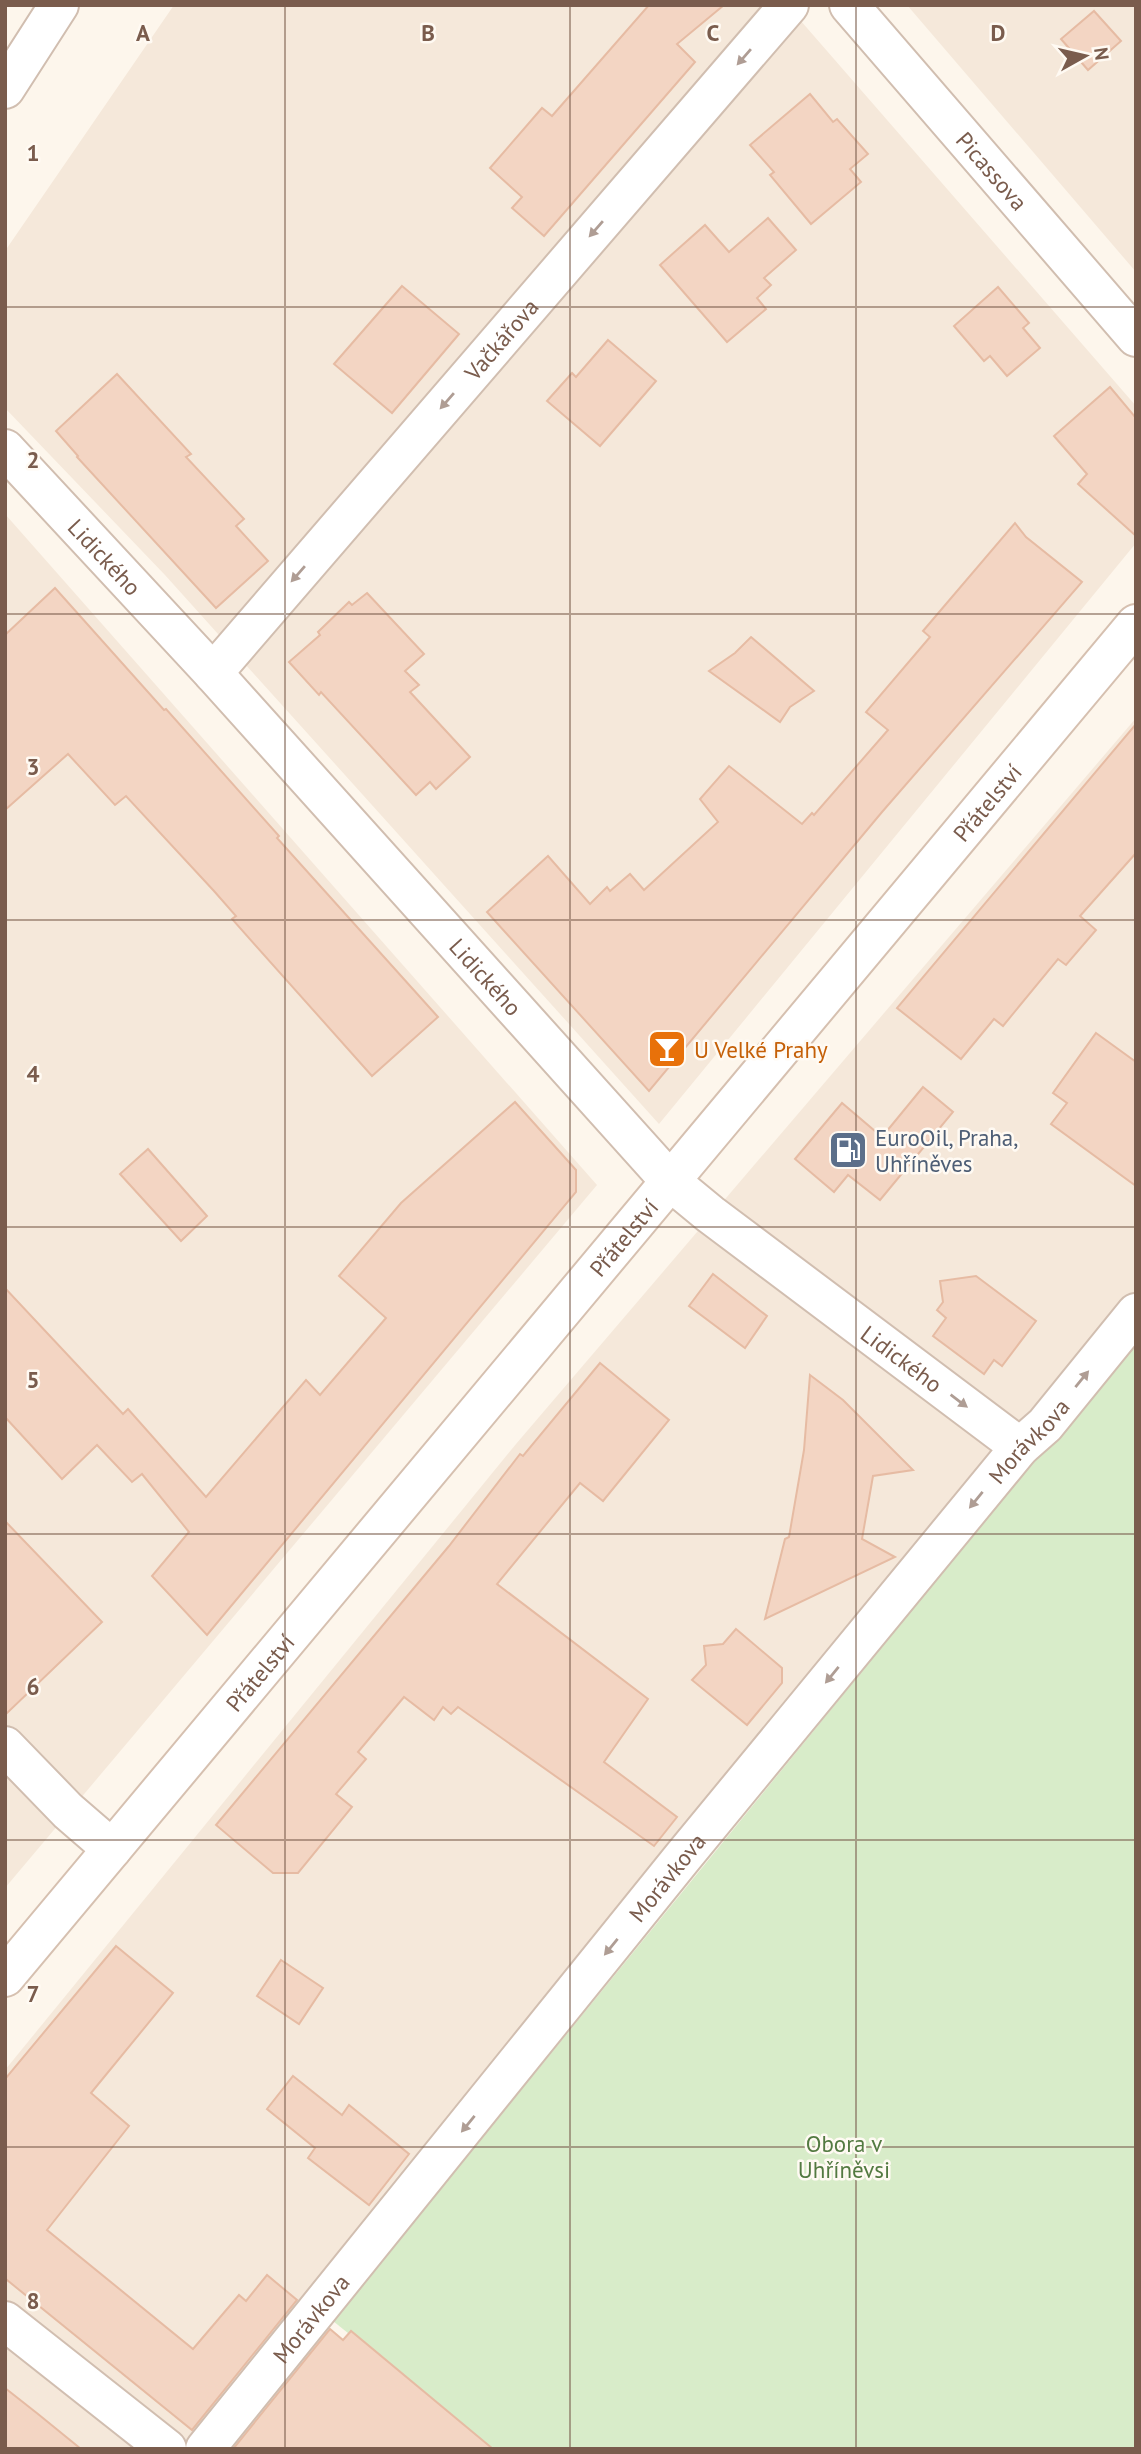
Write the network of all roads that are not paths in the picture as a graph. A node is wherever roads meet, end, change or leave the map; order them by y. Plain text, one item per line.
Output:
1 (59, 5) edge
2 (789, 5) edge
3 (849, 5) edge
4 (5, 89) edge
5 (1136, 337) edge
6 (5, 449) edge
7 (1136, 624) edge
8 (212, 673) junction
9 (670, 1181) junction
10 (1136, 1312) edge
11 (1020, 1447) junction
12 (5, 1746) edge
13 (112, 1849) junction
14 (5, 1978) edge
15 (5, 2321) edge
16 (167, 2449) edge
17 (205, 2449) edge

1 - 4 street
2 -> 8 street, Vačkářova
3 - 5 street, Picassova
6 - 8 street, Lidického
7 - 9 street, Přátelství
8 - 9 street, Lidického
9 -> 11 street, Lidického
9 - 13 street, Přátelství
11 -> 10 street, Morávkova
11 -> 17 street, Morávkova
12 - 13 street
13 - 14 street, Přátelství
15 - 16 street

